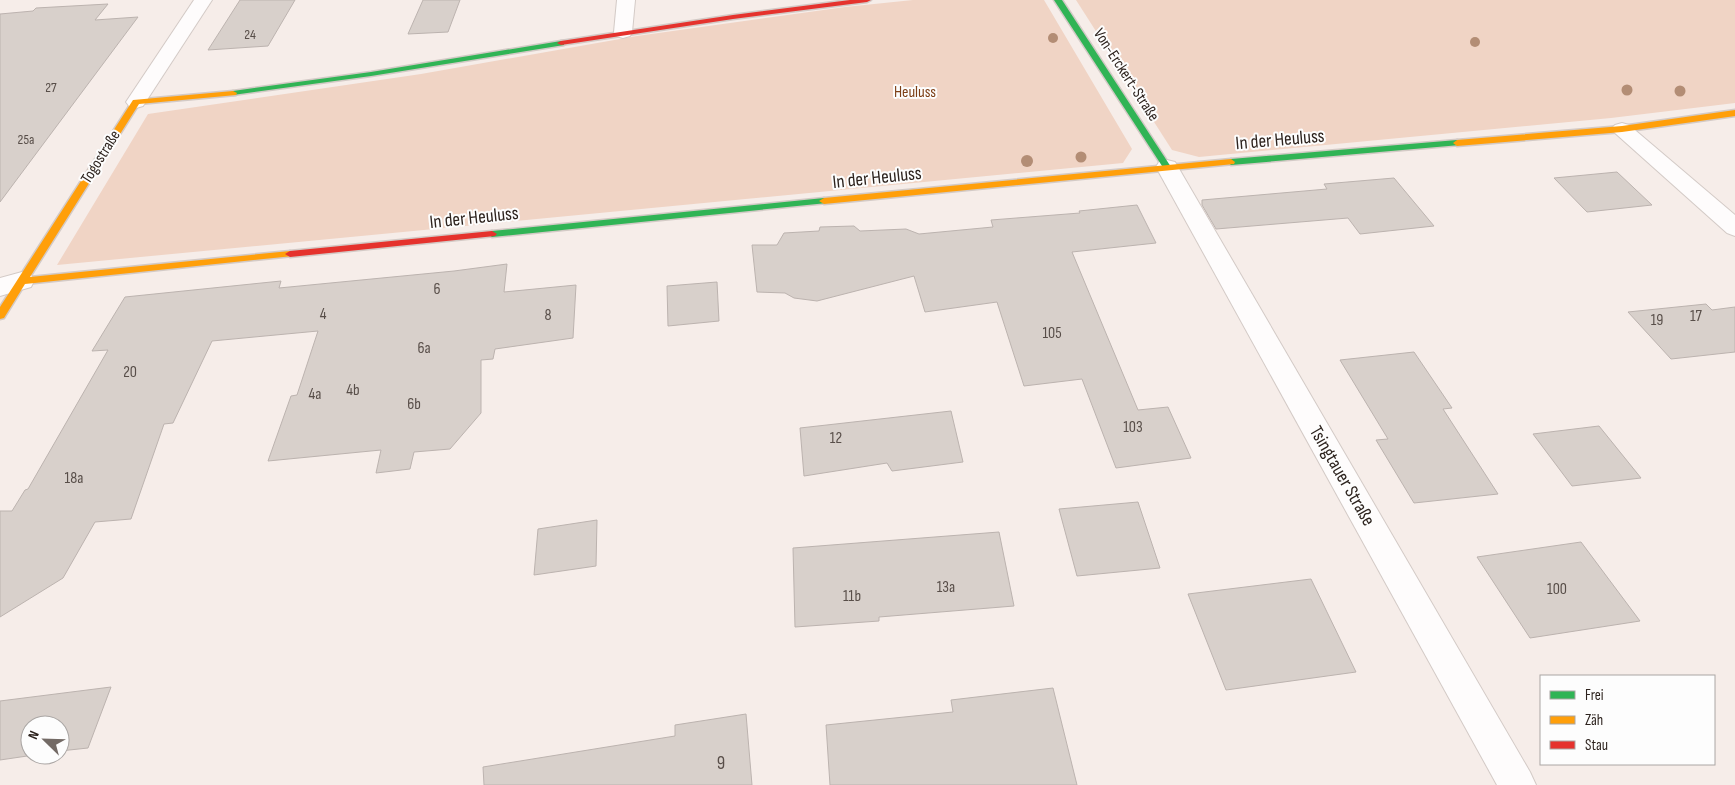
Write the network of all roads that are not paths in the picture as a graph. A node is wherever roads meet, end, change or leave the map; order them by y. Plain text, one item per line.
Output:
1 (203, 0) edge
2 (626, 0) edge
3 (867, 0) edge
4 (1058, 0) edge
5 (623, 32) junction
6 (136, 102) junction
7 (1735, 113) edge
8 (1622, 129) junction
9 (1167, 167) junction
10 (1735, 228) edge
11 (11, 284) edge
12 (0, 315) edge
13 (1517, 785) edge

1 - 6 street, Togostraße
2 - 5 street
3 - 5 street
4 - 9 street, Von-Erckert-Straße
5 - 6 street
6 - 11 street, Togostraße
7 - 8 street, In der Heuluss
8 - 9 street, In der Heuluss
8 - 10 street
9 - 11 street, In der Heuluss
9 - 13 street, Tsingtauer Straße
11 - 12 street, Togostraße

